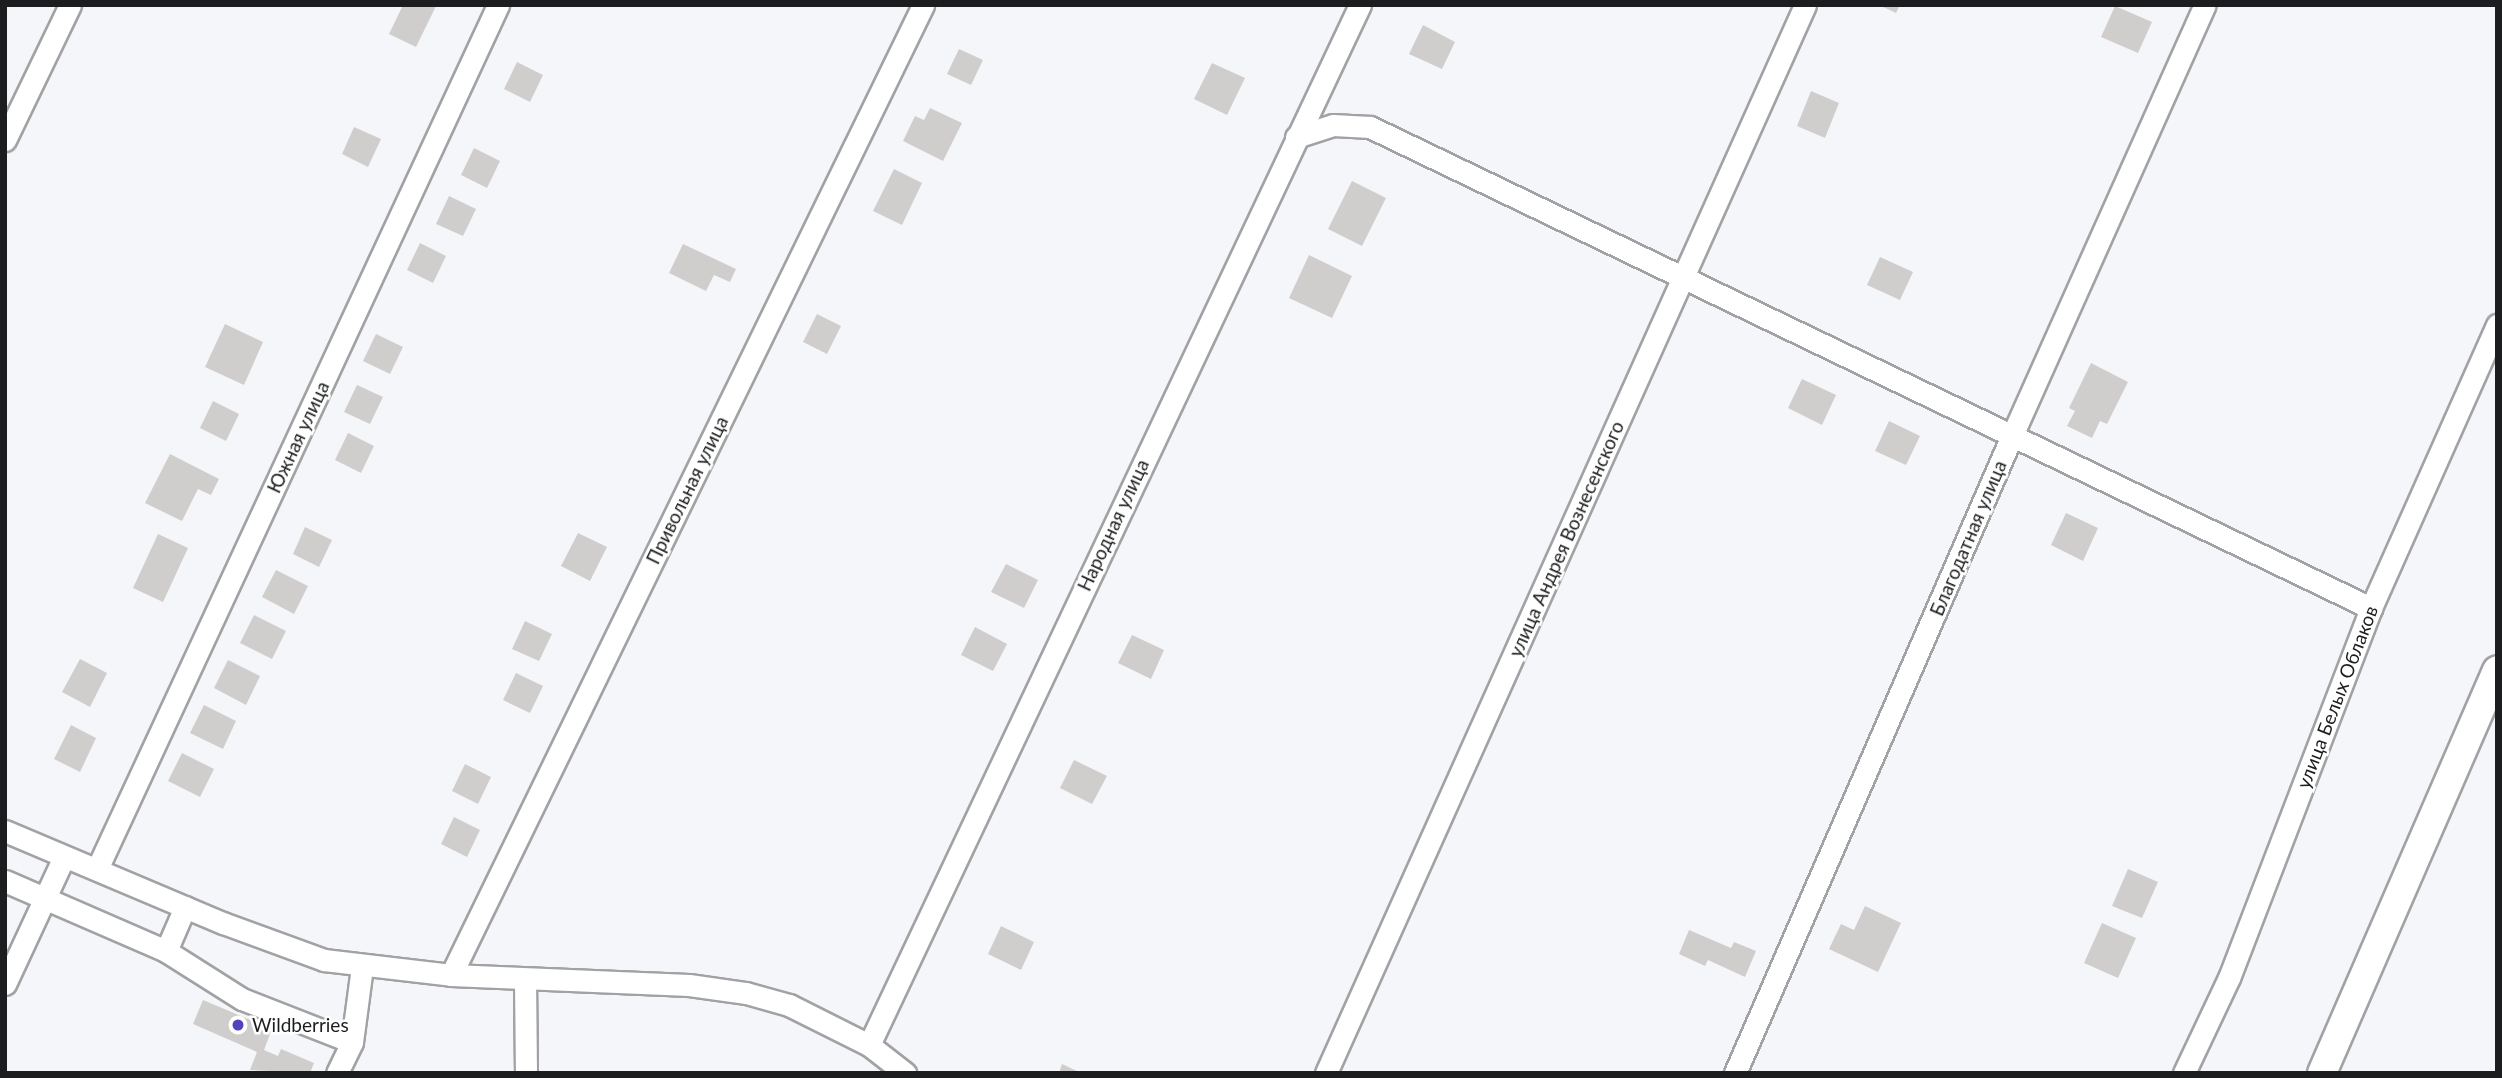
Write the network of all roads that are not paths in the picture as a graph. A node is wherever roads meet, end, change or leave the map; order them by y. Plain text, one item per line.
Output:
1 (71, 5) edge
2 (498, 5) edge
3 (923, 5) edge
4 (1360, 5) edge
5 (1805, 5) edge
6 (2205, 5) edge
7 (1296, 137) junction
8 (5, 140) edge
9 (1684, 277) junction
10 (2497, 325) edge
11 (2011, 438) junction
12 (2371, 608) junction
13 (2497, 670) edge
14 (5, 831) edge
15 (64, 857) junction
16 (97, 869) junction
17 (5, 881) edge
18 (47, 899) junction
19 (185, 907) junction
20 (166, 951) junction
21 (362, 967) junction
22 (451, 975) junction
23 (525, 979) junction
24 (5, 984) edge
25 (352, 1042) junction
26 (869, 1045) junction
27 (337, 1073) edge
28 (526, 1073) edge
29 (905, 1073) edge
30 (1326, 1073) edge
31 (1735, 1073) edge
32 (2184, 1073) edge
33 (2322, 1073) edge

1 - 8 street
2 - 16 street, Южная улица
3 - 22 street, Привольная улица
4 - 7 street, Народная улица
5 - 9 street, улица Андрея Вознесенского
6 - 11 street, Благодатная улица
7 - 9 street
7 - 26 street, Народная улица
9 - 11 street
9 - 30 street, улица Андрея Вознесенского
10 - 12 street, улица Белых Облаков
11 - 12 street
11 - 31 street, Благодатная улица
12 - 32 street, улица Белых Облаков
13 - 33 street
14 - 15 street
15 - 16 street
15 - 18 street
16 - 19 street
17 - 18 street
18 - 20 street
18 - 24 street
19 - 20 street
19 - 21 street
20 - 25 street
21 - 22 street
21 - 25 street
22 - 23 street
23 - 26 street
23 - 28 street
25 - 27 street
26 - 29 street

